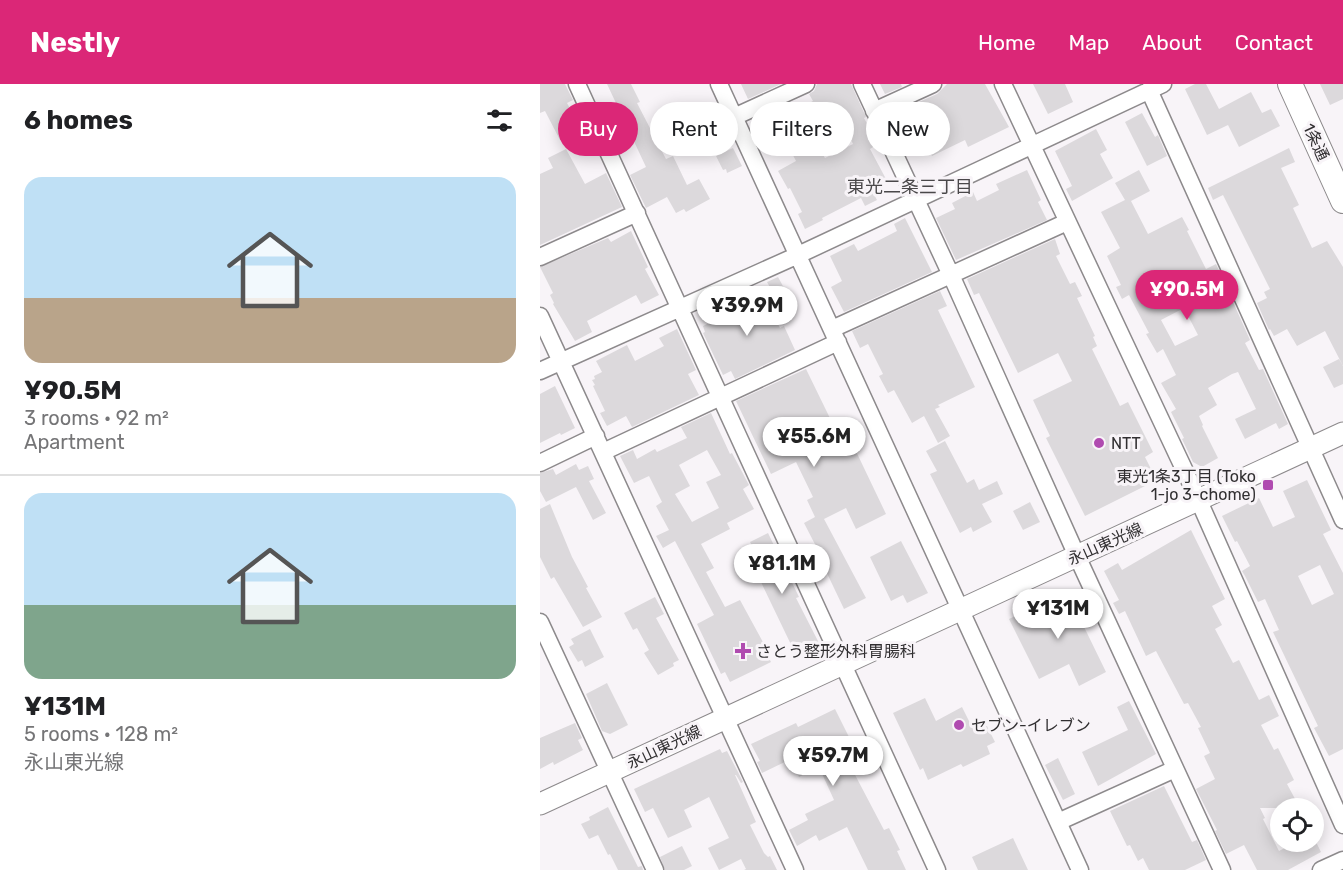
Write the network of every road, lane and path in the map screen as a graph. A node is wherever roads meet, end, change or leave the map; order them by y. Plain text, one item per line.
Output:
1 (577, 84) edge
2 (718, 84) edge
3 (806, 84) edge
4 (862, 84) edge
5 (933, 84) edge
6 (1003, 84) edge
7 (1290, 84) edge
8 (1156, 87) edge
9 (727, 102) edge
10 (870, 102) edge
11 (894, 102) edge
12 (738, 115) edge
13 (738, 126) edge
14 (1031, 146) junction
15 (895, 156) edge
16 (915, 199) junction
17 (1343, 201) edge
18 (637, 213) junction
19 (1067, 222) junction
20 (796, 256) junction
21 (540, 257) edge
22 (951, 275) junction
23 (681, 308) junction
24 (540, 316) edge
25 (835, 336) junction
26 (561, 361) junction
27 (540, 371) edge
28 (721, 397) junction
29 (1343, 434) edge
30 (596, 436) junction
31 (1311, 448) junction
32 (603, 452) junction
33 (540, 463) edge
34 (1199, 501) junction
35 (1343, 520) edge
36 (1077, 556) junction
37 (962, 609) junction
38 (540, 622) edge
39 (844, 665) junction
40 (725, 718) junction
41 (1175, 769) junction
42 (610, 772) junction
43 (540, 804) edge
44 (1059, 822) junction
45 (1343, 825) edge
46 (1343, 860) edge
47 (655, 870) edge
48 (795, 870) edge
49 (937, 870) edge
50 (1080, 870) edge
51 (1222, 870) edge
52 (1321, 870) edge

1 - 18 street
2 - 9 street
3 - 12 street
4 - 10 street
5 - 11 street
6 - 14 street
7 - 17 main road, 1条通
8 - 14 street
8 - 31 street
13 - 20 street
14 - 16 street
14 - 19 street
15 - 16 street
16 - 20 street
16 - 22 street
18 - 21 street
18 - 23 street
19 - 22 street
19 - 34 street
20 - 23 street
20 - 25 street
22 - 25 street
22 - 36 street
23 - 26 street
23 - 28 street
24 - 26 street
25 - 28 street
25 - 37 street
26 - 27 street
26 - 30 street
28 - 32 street
28 - 39 street
29 - 31 street, 永山東光線
30 - 32 street
30 - 33 street
31 - 34 street, 永山東光線
31 - 35 street
32 - 40 street
34 - 36 street, 永山東光線
34 - 45 street
36 - 37 street, 永山東光線
36 - 41 street
37 - 39 street, 永山東光線
37 - 44 street
38 - 42 street
39 - 40 street, 永山東光線
39 - 49 street
40 - 42 street, 永山東光線
40 - 48 street
41 - 44 street
41 - 51 street
42 - 43 street, 永山東光線
42 - 47 street
44 - 50 street
46 - 52 street

